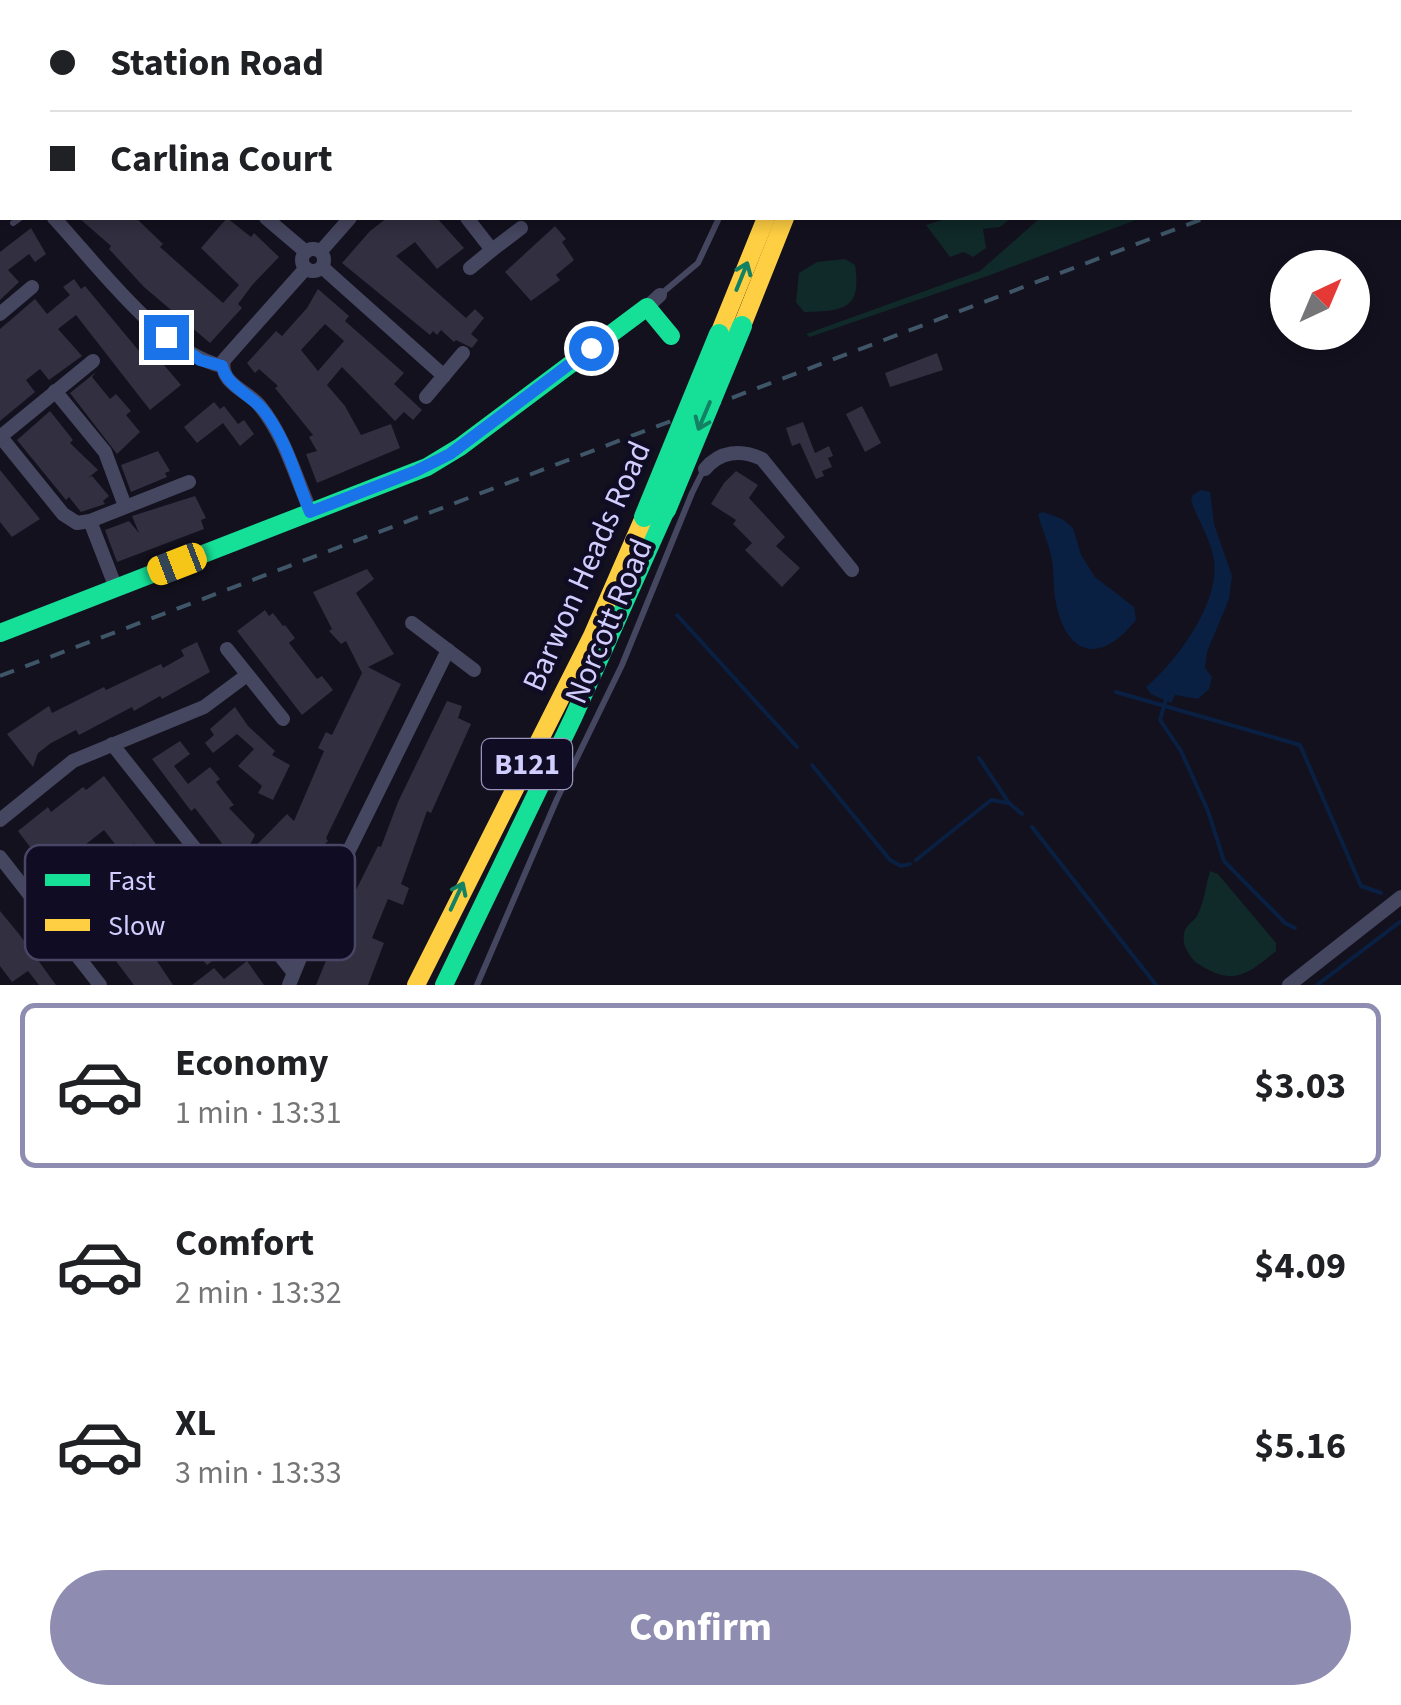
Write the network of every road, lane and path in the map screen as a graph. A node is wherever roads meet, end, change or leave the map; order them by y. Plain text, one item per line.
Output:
1 (56, 220) edge
2 (268, 220) edge
3 (348, 220) edge
4 (469, 220) edge
5 (718, 220) edge
6 (765, 220) edge
7 (784, 220) edge
8 (521, 228) dead end
9 (492, 250) junction
10 (314, 260) junction
11 (470, 268) dead end
12 (32, 287) dead end
13 (653, 301) junction
14 (0, 314) edge
15 (671, 336) dead end
16 (462, 353) dead end
17 (93, 361) dead end
18 (222, 366) junction
19 (444, 376) junction
20 (56, 392) junction
21 (426, 397) dead end
22 (0, 436) edge
23 (705, 469) joint
24 (190, 482) dead end
25 (125, 506) junction
26 (310, 512) junction
27 (82, 522) junction
28 (852, 570) dead end
29 (116, 588) junction
30 (412, 623) dead end
31 (0, 632) edge
32 (227, 649) dead end
33 (448, 650) junction
34 (474, 670) dead end
35 (247, 675) junction
36 (283, 719) dead end
37 (112, 744) junction
38 (0, 820) edge
39 (189, 845) edge
40 (352, 845) edge
41 (0, 857) edge
42 (25, 889) edge
43 (1401, 897) edge
44 (80, 960) edge
45 (100, 985) edge
46 (416, 985) edge
47 (444, 985) edge
48 (477, 985) edge
49 (1290, 985) edge

1 - 18 street
2 - 10 street
3 - 10 street
4 - 9 street
5 - 13 lane
46 -> 6 main road, Barwon Heads Road / B121, bridge
7 -> 47 main road, Barwon Heads Road / B121, bridge
8 - 9 street
9 - 11 street
10 - 18 street
10 - 19 street
12 - 14 street
13 - 15 main road
13 - 26 main road
16 - 19 street
17 - 20 street
18 - 26 street
19 - 21 street
20 - 22 street
20 - 25 street
22 - 27 street
23 - 28 street, Norcott Road
23 - 48 lane, Norcott Road
24 - 25 street
25 - 27 street
26 - 29 main road
27 - 29 street
29 - 31 main road
30 - 33 street
32 - 35 street
33 - 34 street
33 - 40 street
35 - 36 street
35 - 37 street
37 - 38 street
37 - 39 street
41 - 42 street
43 - 49 street
44 - 45 street

